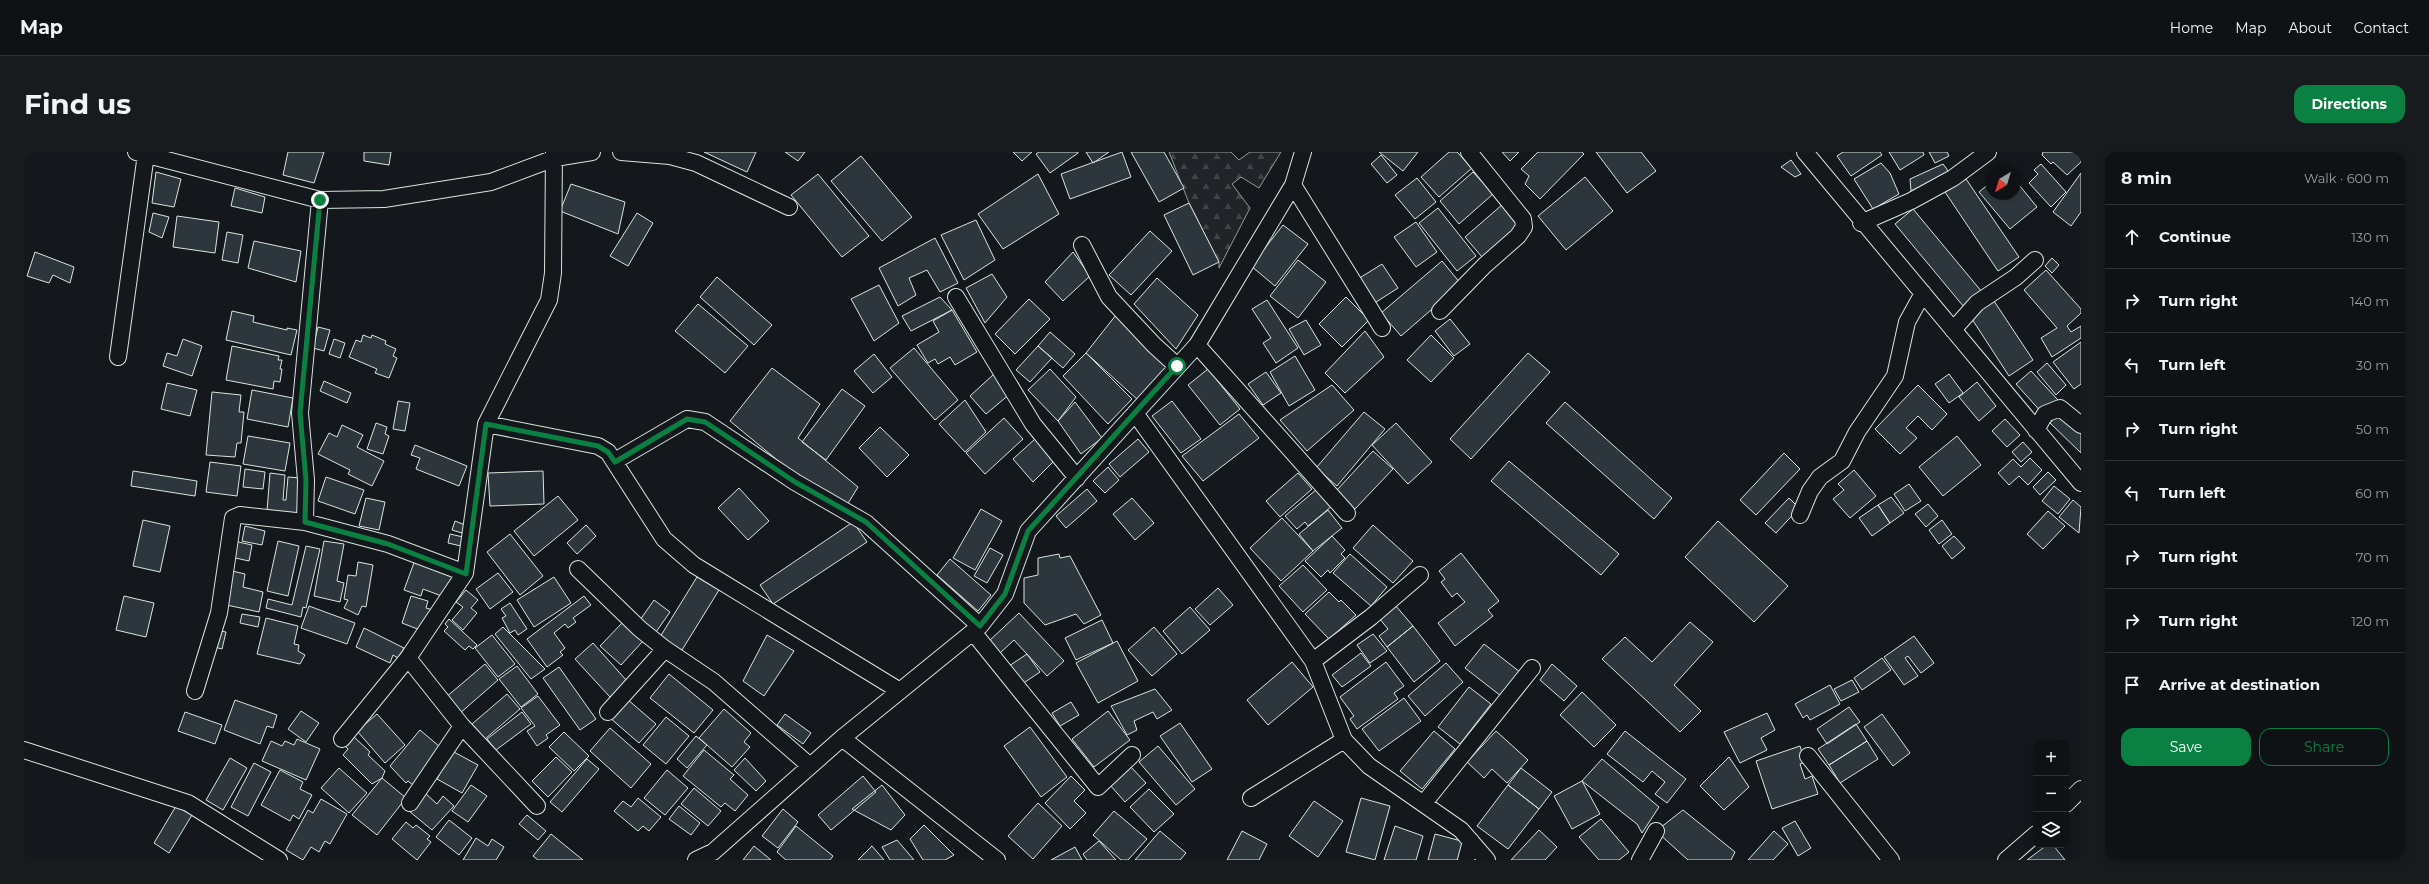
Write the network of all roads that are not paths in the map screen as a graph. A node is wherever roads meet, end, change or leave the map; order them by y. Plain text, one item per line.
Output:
1 (592, 152) edge
2 (621, 152) edge
3 (1303, 152) edge
4 (1469, 152) edge
5 (1805, 152) edge
6 (1988, 152) edge
7 (141, 153) edge
8 (554, 155) edge
9 (1293, 185) junction
10 (320, 200) junction
11 (789, 207) dead end
12 (1862, 223) junction
13 (1082, 245) dead end
14 (2035, 260) dead end
15 (1923, 293) junction
16 (956, 297) dead end
17 (1440, 311) dead end
18 (1382, 328) dead end
19 (1953, 330) junction
20 (1197, 345) junction
21 (118, 357) dead end
22 (1177, 366) junction
23 (1135, 413) junction
24 (486, 424) junction
25 (2081, 425) edge
26 (2036, 430) junction
27 (615, 462) junction
28 (1077, 478) junction
29 (2081, 483) edge
30 (1347, 513) dead end
31 (1800, 515) dead end
32 (305, 522) junction
33 (578, 569) dead end
34 (466, 574) junction
35 (1420, 575) dead end
36 (977, 629) junction
37 (665, 649) junction
38 (408, 658) junction
39 (1313, 662) junction
40 (1532, 668) dead end
41 (195, 690) dead end
42 (900, 691) junction
43 (608, 712) dead end
44 (462, 726) junction
45 (342, 738) dead end
46 (842, 738) junction
47 (1344, 740) junction
48 (24, 750) edge
49 (1132, 755) dead end
50 (1808, 756) dead end
51 (810, 766) junction
52 (2081, 789) edge
53 (1251, 798) dead end
54 (2069, 801) edge
55 (410, 803) dead end
56 (1424, 803) junction
57 (536, 806) dead end
58 (1656, 830) dead end
59 (2033, 837) edge
60 (1471, 841) junction
61 (279, 860) edge
62 (696, 860) edge
63 (998, 860) edge
64 (1466, 860) edge
65 (1487, 860) edge
66 (1640, 860) edge
67 (1891, 860) edge
68 (2006, 860) edge

1 - 8 street
2 - 11 street
3 - 9 street
4 - 17 street
5 - 12 street
6 - 12 street
7 - 10 street
7 - 21 street
8 - 10 street
8 - 24 street
9 - 18 street
9 - 20 street
10 - 32 street
12 - 15 street
13 - 22 street
14 - 19 street
15 - 19 street
15 - 31 street
16 - 28 street
19 - 26 street
20 - 22 street
20 - 30 street
22 - 23 street
23 - 28 street
23 - 39 street
24 - 27 street
24 - 34 street
25 - 26 street
26 - 29 street
27 - 36 street
27 - 42 street
28 - 36 street
32 - 34 street
32 - 41 street
33 - 37 street
34 - 38 street
35 - 39 street
36 - 42 street
36 - 49 street
37 - 43 street
37 - 51 street
38 - 44 street
38 - 45 street
39 - 47 street
40 - 56 street
42 - 46 street
44 - 55 street
44 - 57 street
46 - 51 street
46 - 63 street
47 - 53 street
47 - 56 street
48 - 61 street
50 - 67 street
51 - 62 street
52 - 54 street
56 - 60 street
58 - 66 street
59 - 68 street
60 - 64 street
60 - 65 street

